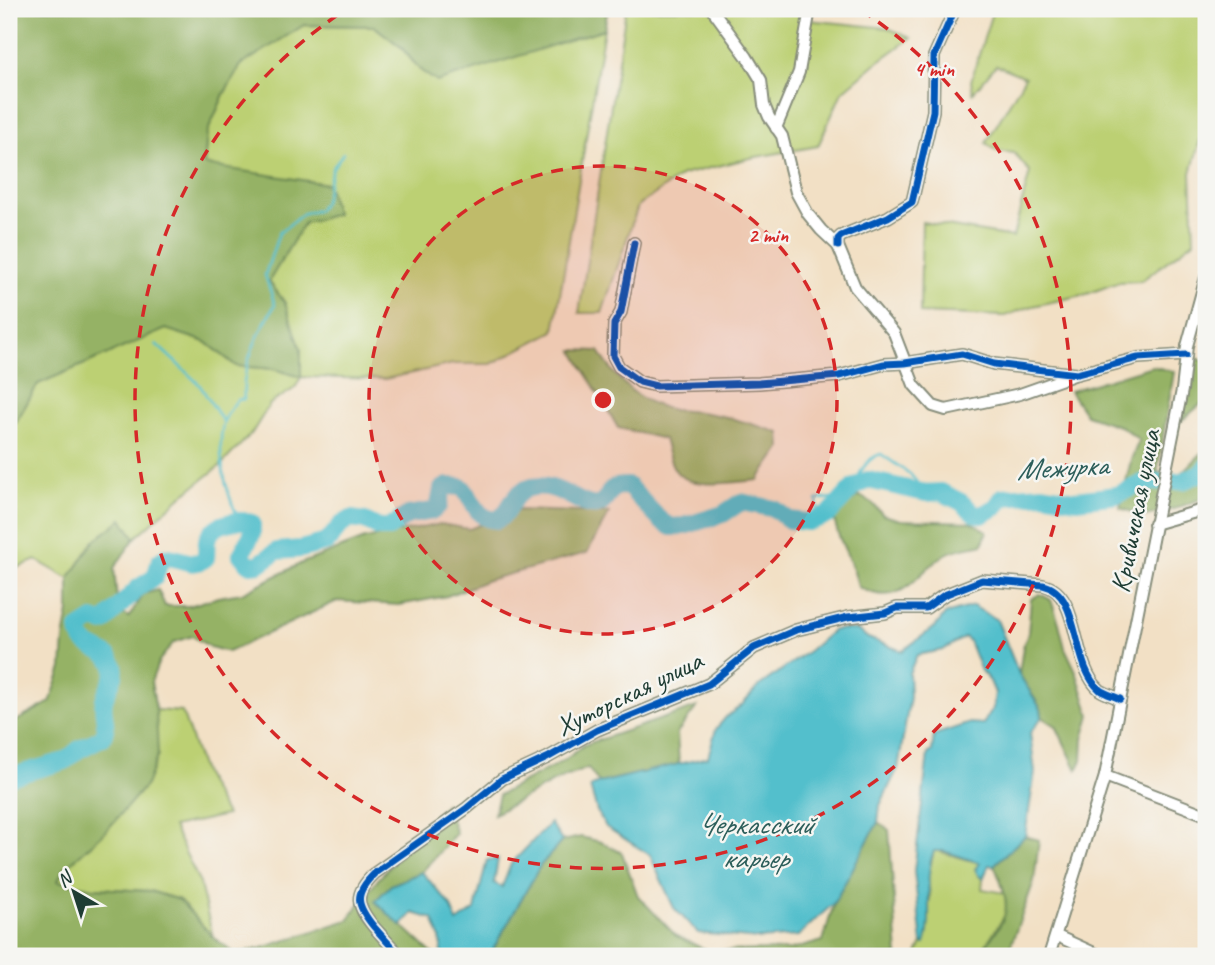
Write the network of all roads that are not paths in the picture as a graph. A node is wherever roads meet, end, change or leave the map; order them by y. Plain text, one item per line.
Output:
1 (712, 9) edge
2 (810, 9) edge
3 (955, 9) edge
4 (776, 128) junction
5 (634, 243) dead end
6 (838, 246) junction
7 (1206, 277) edge
8 (1186, 355) junction
9 (905, 363) junction
10 (1077, 374) junction
11 (1206, 509) edge
12 (1154, 524) junction
13 (1120, 699) junction
14 (1105, 776) junction
15 (1206, 815) edge
16 (1057, 936) junction
17 (401, 956) edge
18 (1049, 956) edge
19 (1101, 956) edge

1 - 4 street
2 - 4 street
3 - 6 street
4 - 6 street
5 - 9 street
6 - 9 street
7 - 8 street, Кривичская улица
8 - 10 street
8 - 12 street, Кривичская улица
9 - 10 street
9 - 10 street
11 - 12 street
12 - 13 street, Кривичская улица
13 - 14 street, Кривичская улица
13 - 17 street, Хуторская улица
14 - 15 street
14 - 16 street, Кривичская улица
16 - 18 street, Кривичская улица
16 - 19 street

